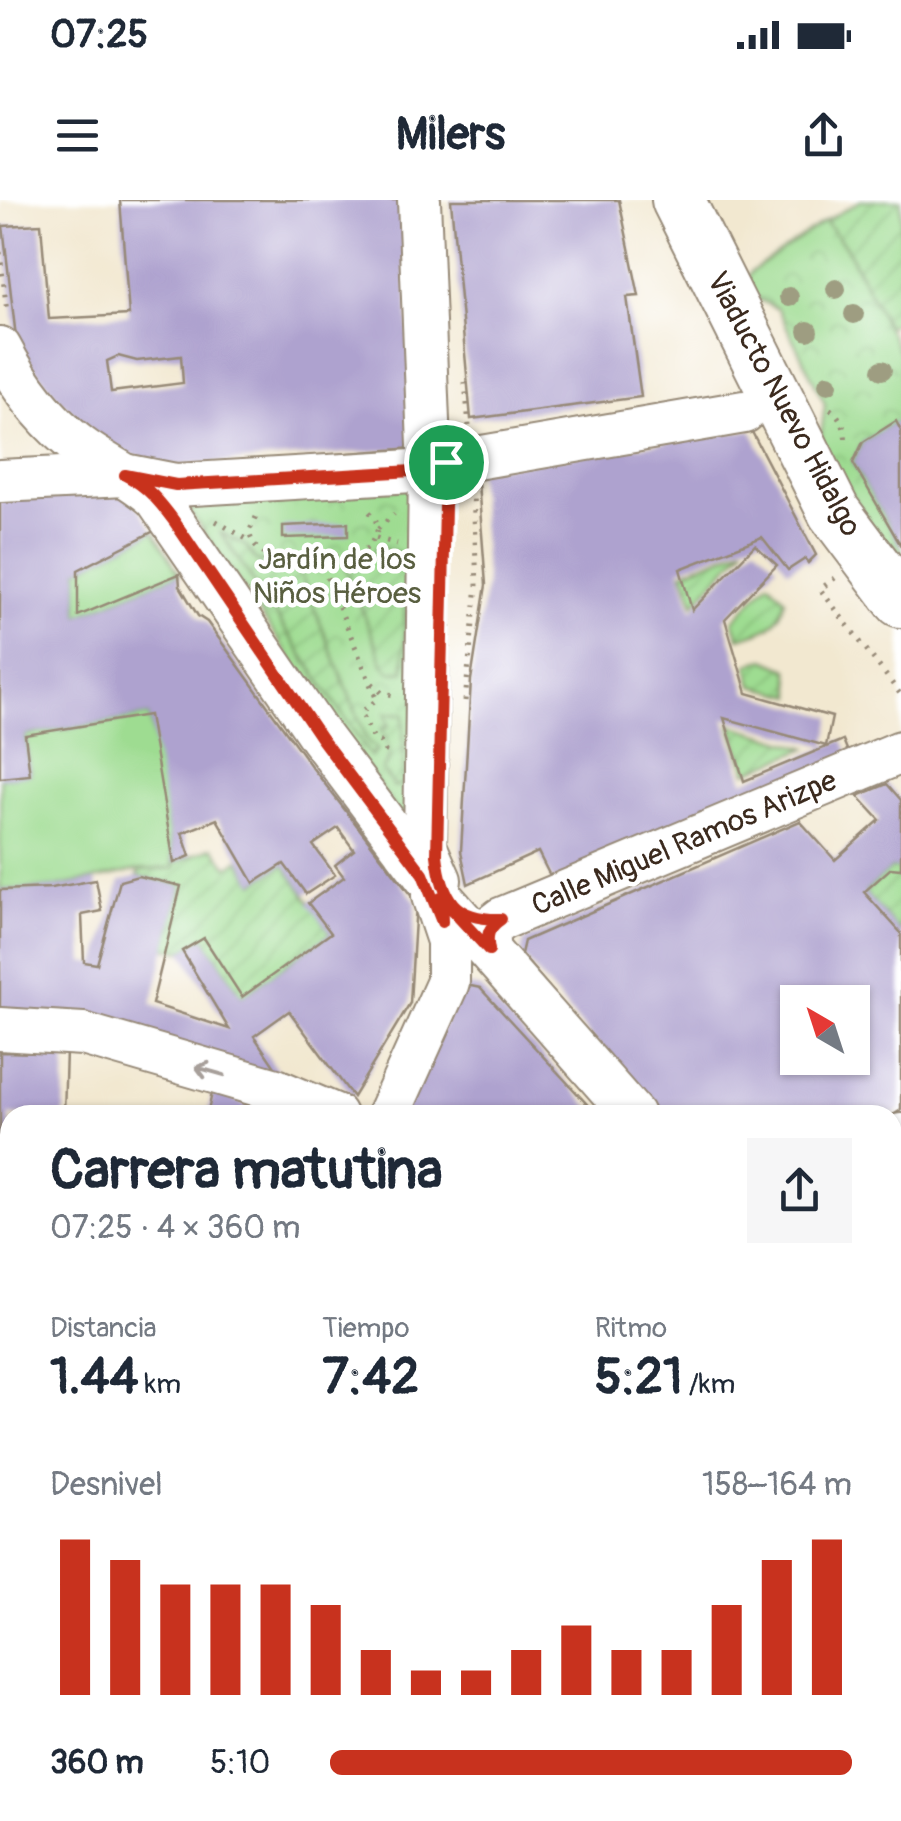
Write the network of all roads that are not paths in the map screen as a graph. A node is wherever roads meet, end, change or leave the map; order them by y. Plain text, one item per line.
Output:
1 (419, 200) edge
2 (432, 200) edge
3 (678, 200) edge
4 (3, 337) edge
5 (744, 412) dead end
6 (438, 466) junction
7 (133, 477) junction
8 (0, 481) edge
9 (901, 600) edge
10 (901, 752) edge
11 (441, 898) junction
12 (495, 935) junction
13 (0, 1029) edge
14 (311, 1105) edge
15 (383, 1105) edge
16 (393, 1105) edge
17 (615, 1105) edge
18 (625, 1105) edge

1 - 6 street
2 - 6 street
3 - 9 main road, Viaducto Nuevo Hidalgo
4 - 7 street
5 - 6 street
6 - 7 street
6 - 11 street
7 - 8 street
7 - 11 street
10 - 12 street, Calle Miguel Ramos Arizpe
11 - 12 street
11 - 15 street
11 - 16 street
11 - 17 street
12 - 18 street
14 -> 13 street

